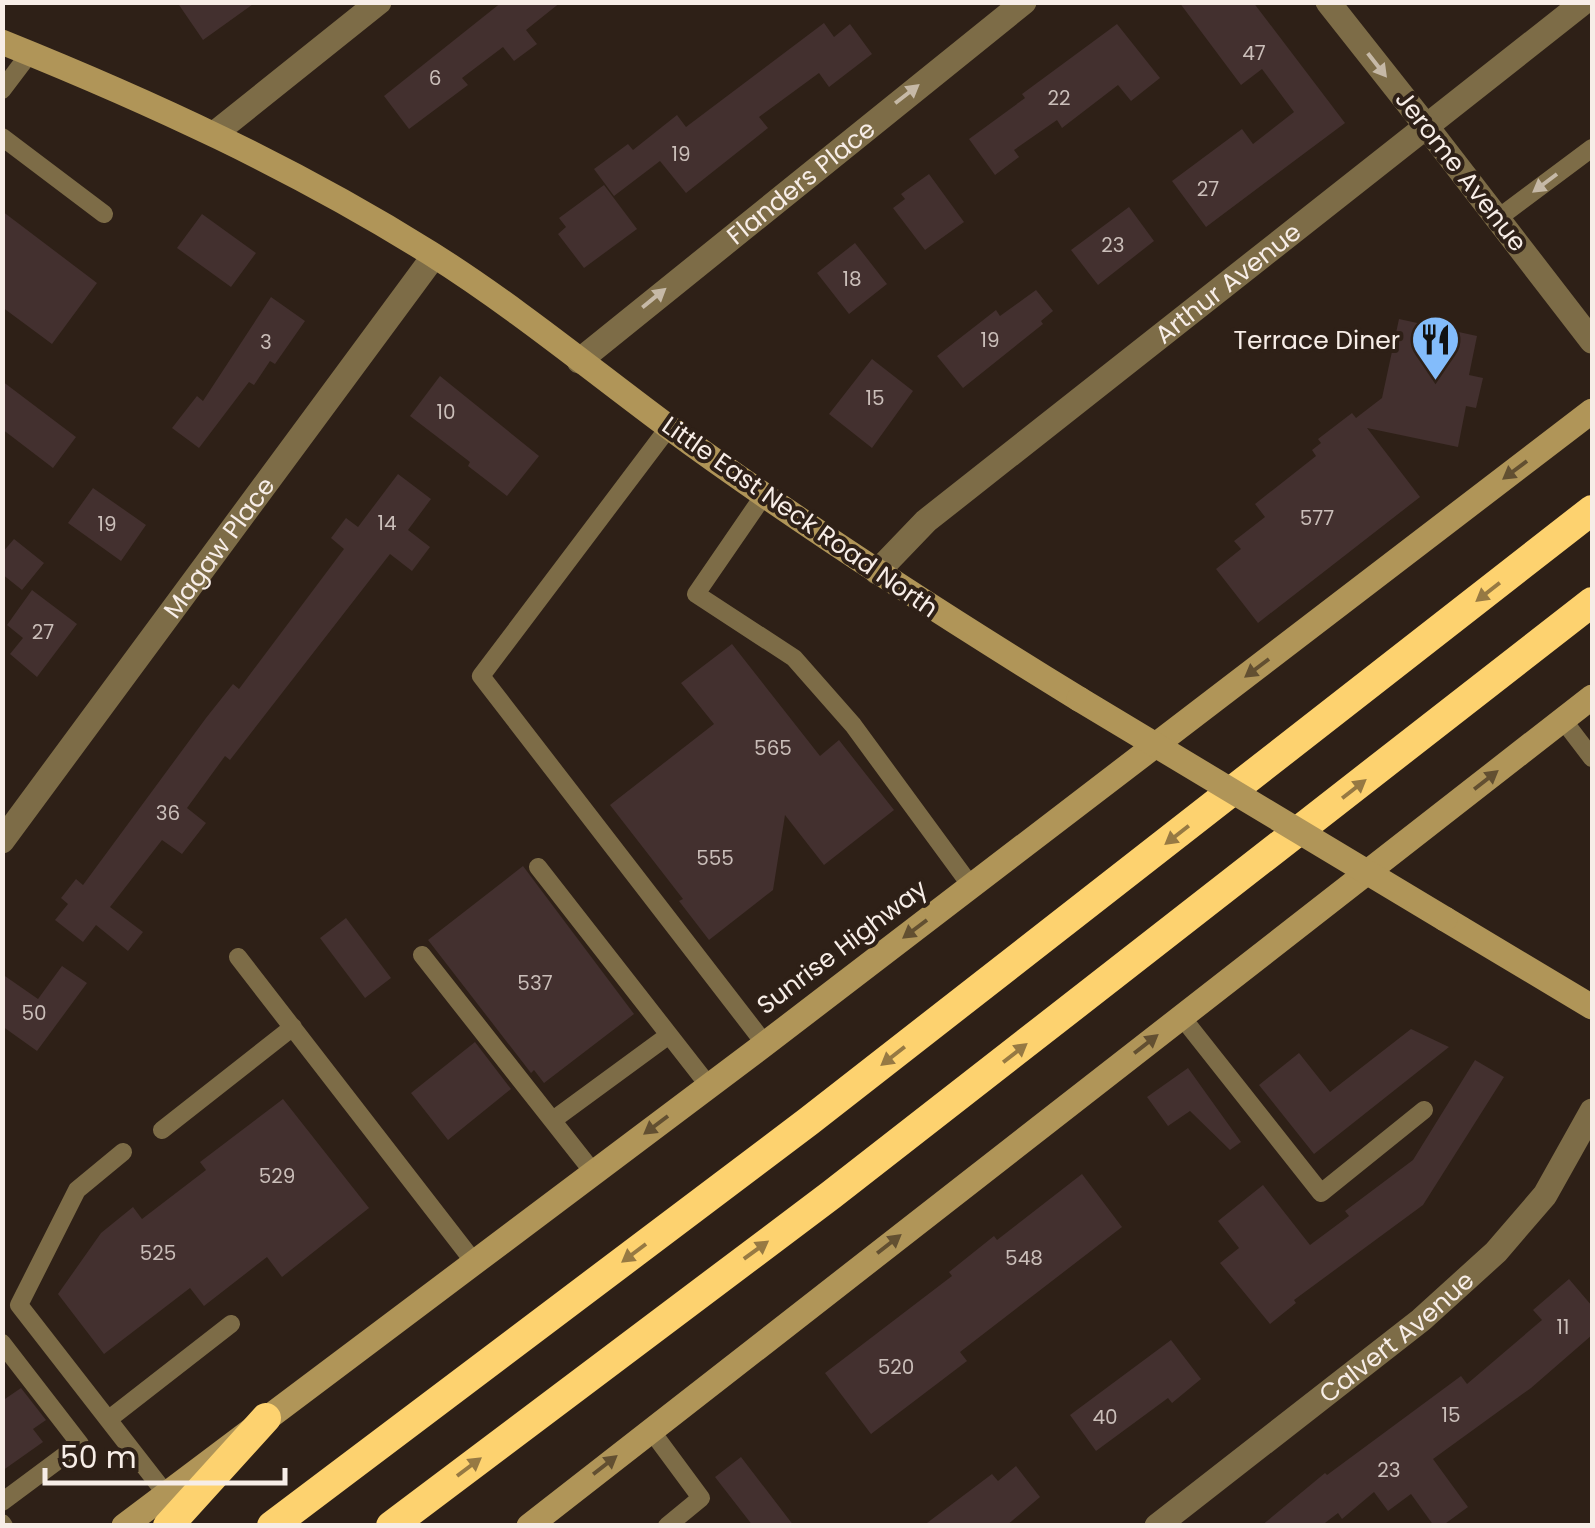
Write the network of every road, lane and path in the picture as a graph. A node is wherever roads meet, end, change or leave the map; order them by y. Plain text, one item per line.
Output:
1 (378, 2) edge
2 (1024, 2) edge
3 (1328, 2) edge
4 (1584, 2) edge
5 (2, 42) edge
6 (30, 53) junction
7 (2, 90) edge
8 (1426, 126) junction
9 (214, 134) junction
10 (2, 137) edge
11 (1592, 148) edge
12 (104, 214) dead end
13 (1498, 219) junction
14 (434, 256) junction
15 (1592, 341) edge
16 (579, 360) junction
17 (1592, 411) edge
18 (670, 428) junction
19 (764, 495) junction
20 (1592, 510) edge
21 (877, 572) junction
22 (1592, 602) edge
23 (1592, 698) edge
24 (1563, 720) junction
25 (1592, 758) edge
26 (2, 841) edge
27 (538, 866) dead end
28 (971, 886) junction
29 (422, 954) dead end
30 (238, 957) dead end
31 (1592, 1007) edge
32 (1181, 1016) junction
33 (293, 1027) junction
34 (670, 1034) junction
35 (766, 1044) junction
36 (709, 1086) junction
37 (1424, 1110) dead end
38 (1592, 1110) edge
39 (552, 1120) junction
40 (162, 1130) dead end
41 (123, 1152) dead end
42 (593, 1172) junction
43 (474, 1262) junction
44 (231, 1324) dead end
45 (2, 1343) edge
46 (266, 1418) junction
47 (109, 1420) junction
48 (650, 1430) junction
49 (166, 1494) junction
50 (2, 1502) edge
51 (124, 1526) edge
52 (168, 1526) edge
53 (272, 1526) edge
54 (391, 1526) edge
55 (529, 1526) edge
56 (668, 1526) edge
57 (1157, 1526) edge

1 - 9 street
16 -> 2 street, Flanders Place
3 -> 8 street, Jerome Avenue
4 - 8 street, Arthur Avenue
5 - 6 main road, Little East Neck Road North
6 - 7 lane
6 - 9 main road, Little East Neck Road North
8 - 13 street, Jerome Avenue
8 - 21 street, Arthur Avenue
9 - 14 main road, Little East Neck Road North
10 - 12 lane
11 -> 13 lane
13 - 15 street, Jerome Avenue
14 - 16 main road, Little East Neck Road North
14 - 26 street, Magaw Place
16 - 18 main road, Little East Neck Road North
17 -> 28 main road, Sunrise Highway
18 - 19 main road, Little East Neck Road North
18 - 35 lane
19 - 21 main road, Little East Neck Road North
19 - 28 lane
20 -> 53 highway
21 - 31 main road, Little East Neck Road North, bridge
54 -> 22 highway
23 - 24 main road
24 - 25 lane
32 -> 24 main road
27 - 34 lane
28 -> 35 main road, Sunrise Highway
29 - 39 lane
30 - 33 lane
32 - 37 lane
48 -> 32 main road
33 - 40 lane
33 - 43 lane
34 - 36 lane
34 - 39 lane
35 - 36 main road, Sunrise Highway
36 -> 42 main road, Sunrise Highway
38 - 57 street, Calvert Avenue
39 - 42 lane
41 - 47 lane
42 - 43 main road, Sunrise Highway
43 - 46 main road, Sunrise Highway
44 - 47 lane
45 - 50 lane
46 - 49 main road, Sunrise Highway
46 - 52 highway
47 - 49 lane
55 -> 48 main road
48 - 56 lane
49 - 51 main road, Sunrise Highway

